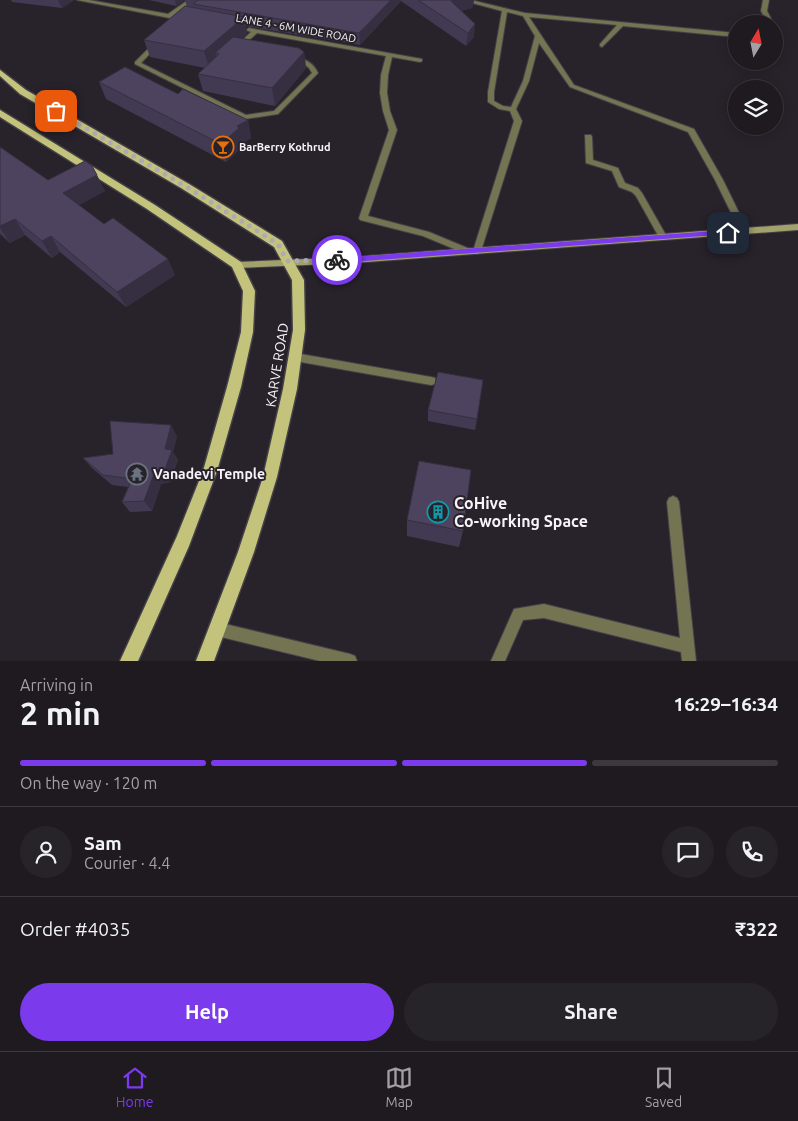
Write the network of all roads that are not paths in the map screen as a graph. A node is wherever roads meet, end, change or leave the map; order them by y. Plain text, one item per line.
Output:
1 (80, 0) edge
2 (192, 0) edge
3 (464, 0) edge
4 (766, 0) edge
5 (476, 1) edge
6 (505, 10) junction
7 (525, 15) junction
8 (766, 15) edge
9 (169, 16) junction
10 (185, 18) junction
11 (194, 20) edge
12 (622, 24) junction
13 (174, 28) edge
14 (238, 28) edge
15 (256, 31) junction
16 (167, 34) edge
17 (728, 34) edge
18 (538, 36) junction
19 (602, 45) dead end
20 (235, 50) junction
21 (245, 52) edge
22 (389, 55) junction
23 (228, 56) edge
24 (284, 58) edge
25 (420, 60) dead end
26 (0, 72) edge
27 (513, 109) junction
28 (1, 114) edge
29 (588, 137) dead end
30 (798, 228) edge
31 (744, 231) junction
32 (663, 237) junction
33 (477, 251) junction
34 (467, 252) junction
35 (287, 261) junction
36 (236, 265) junction
37 (295, 357) junction
38 (431, 380) dead end
39 (673, 502) dead end
40 (217, 629) junction
41 (688, 654) edge
42 (129, 661) edge
43 (205, 661) edge
44 (350, 661) edge
45 (498, 661) edge

1 - 9 street
2 - 9 street
3 - 5 street
4 - 8 street
5 - 6 street
6 - 7 street
6 - 27 street
7 - 12 street
7 - 18 street
9 - 10 street
10 - 11 street
10 - 13 street
12 - 17 street
12 - 19 street
14 - 15 street, LANE 4 - 6M WIDE ROAD
15 - 20 street
15 - 22 street, LANE 4 - 6M WIDE ROAD
16 - 24 street
18 - 27 street
18 - 31 street
20 - 21 street
20 - 23 street
22 - 25 street, LANE 4 - 6M WIDE ROAD
22 - 34 street
26 - 35 main road, KARVE ROAD
27 - 33 street
28 - 36 main road
29 - 32 street
30 - 31 street
31 - 32 street
32 - 33 street
33 - 34 street
34 - 35 street
35 - 36 street
35 - 37 main road, KARVE ROAD
36 - 42 main road
37 - 38 street
37 - 40 main road, KARVE ROAD
39 - 41 street
40 - 43 main road, KARVE ROAD
40 - 44 street
41 - 45 street

